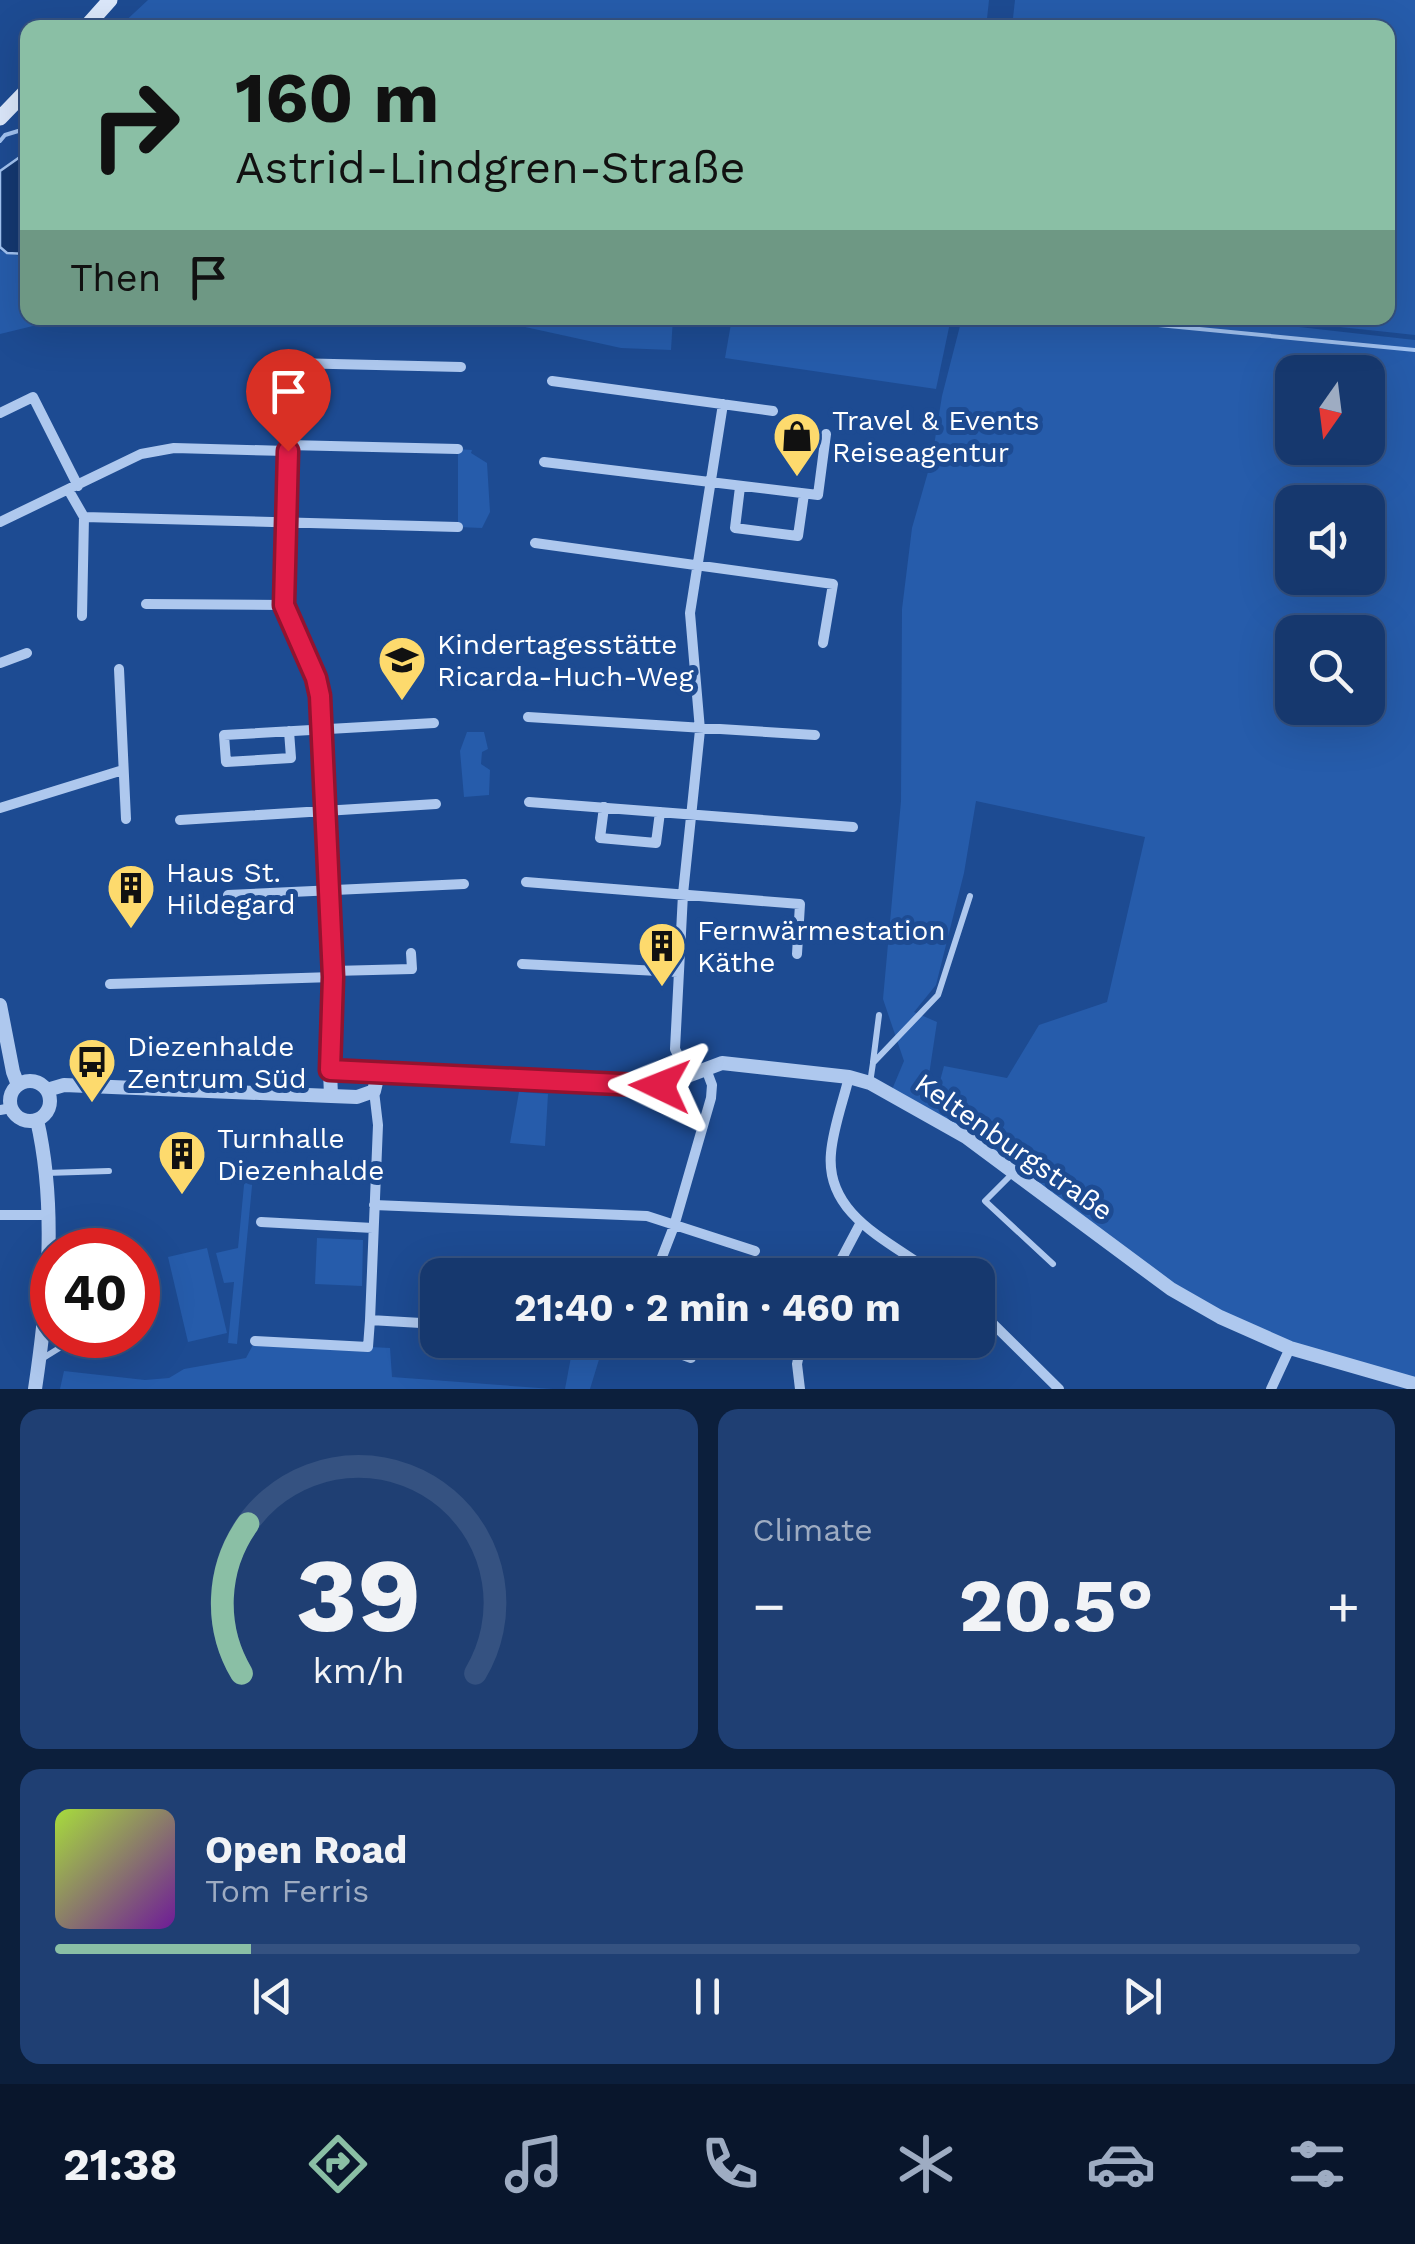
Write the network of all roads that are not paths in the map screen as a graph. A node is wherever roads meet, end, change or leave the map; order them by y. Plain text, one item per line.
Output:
1 (110, 0) edge
2 (91, 20) edge
3 (20, 97) edge
4 (0, 118) edge
5 (461, 367) dead end
6 (552, 382) dead end
7 (723, 404) junction
8 (773, 411) dead end
9 (0, 413) edge
10 (826, 434) dead end
11 (288, 448) junction
12 (458, 449) dead end
13 (544, 462) dead end
14 (712, 484) junction
15 (740, 487) junction
16 (74, 489) junction
17 (804, 494) junction
18 (84, 518) junction
19 (0, 522) edge
20 (286, 522) junction
21 (458, 527) dead end
22 (534, 543) dead end
23 (700, 564) junction
24 (146, 604) dead end
25 (284, 605) junction
26 (82, 616) dead end
27 (824, 644) dead end
28 (27, 653) dead end
29 (0, 663) edge
30 (119, 670) dead end
31 (528, 718) dead end
32 (434, 723) dead end
33 (321, 730) junction
34 (700, 730) junction
35 (289, 731) junction
36 (815, 735) dead end
37 (123, 770) junction
38 (529, 802) dead end
39 (436, 804) dead end
40 (0, 808) edge
41 (604, 808) junction
42 (324, 811) junction
43 (660, 812) junction
44 (692, 815) junction
45 (126, 818) dead end
46 (180, 820) dead end
47 (852, 827) dead end
48 (526, 882) dead end
49 (464, 884) dead end
50 (330, 892) junction
51 (683, 894) junction
52 (228, 895) dead end
53 (970, 896) dead end
54 (411, 953) dead end
55 (797, 954) dead end
56 (522, 964) dead end
57 (678, 972) junction
58 (333, 974) junction
59 (110, 984) dead end
60 (0, 1005) edge
61 (879, 1015) dead end
62 (873, 1063) junction
63 (706, 1069) junction
64 (330, 1070) junction
65 (378, 1074) junction
66 (688, 1076) junction
67 (849, 1078) junction
68 (870, 1083) junction
69 (18, 1084) junction
70 (48, 1090) junction
71 (374, 1091) junction
72 (331, 1096) junction
73 (6, 1109) edge
74 (37, 1120) junction
75 (109, 1170) dead end
76 (1014, 1172) junction
77 (44, 1173) junction
78 (374, 1205) junction
79 (0, 1215) edge
80 (47, 1215) junction
81 (261, 1222) dead end
82 (860, 1224) junction
83 (674, 1226) junction
84 (372, 1228) junction
85 (755, 1251) dead end
86 (661, 1258) edge
87 (842, 1258) edge
88 (910, 1258) edge
89 (1053, 1264) dead end
90 (370, 1320) junction
91 (420, 1323) edge
92 (995, 1326) edge
93 (256, 1341) dead end
94 (1290, 1348) junction
95 (44, 1358) edge
96 (798, 1358) edge
97 (39, 1361) junction
98 (1415, 1384) edge
99 (1053, 1386) edge
100 (797, 1388) edge
101 (35, 1389) edge
102 (1271, 1389) edge

1 - 2 main road
3 - 4 main road
5 - 11 street
6 - 7 street
7 - 8 street
7 - 14 street
9 - 16 street
10 - 17 street
11 - 12 street
11 - 16 street
11 - 20 street
13 - 14 street
14 - 15 street
14 - 23 street
15 - 17 street
15 - 17 street
16 - 18 street
16 - 19 street
18 - 20 street
18 - 26 street
20 - 21 street
20 - 25 street
22 - 23 street
23 - 27 street
23 - 34 street
24 - 25 street
25 - 33 street
28 - 29 street
30 - 37 street
31 - 34 street
32 - 33 street
33 - 35 street
33 - 42 street
34 - 36 street
34 - 44 street
35 - 35 street
37 - 40 street
37 - 45 street
38 - 41 street
39 - 42 street
41 - 43 street
41 - 43 street
42 - 46 street
42 - 50 street
43 - 44 street
44 - 47 street
44 - 51 street
48 - 51 street
49 - 50 street
50 - 52 street
50 - 58 street
51 - 55 street
51 - 57 street
53 - 62 lane
54 - 58 street
56 - 57 street
57 - 66 street
58 - 59 street
58 - 64 street
60 - 69 street
61 - 62 lane
62 - 68 lane
63 - 66 street, Keltenburgstraße
63 - 67 street, Keltenburgstraße
63 - 83 street
64 - 65 street, Keltenburgstraße
64 - 72 street
65 - 66 street, Keltenburgstraße
65 - 71 street
67 - 68 street, Keltenburgstraße
67 - 82 street
68 - 76 street, Keltenburgstraße
69 - 70 street
69 - 73 street
70 - 72 street
70 - 74 street
71 - 72 street
71 - 78 street
73 - 74 street
74 - 77 street
75 - 77 lane
76 - 89 lane
76 - 94 street, Keltenburgstraße
77 - 80 street
78 - 83 street
78 - 84 street
79 - 80 street
80 - 97 street
81 - 84 street
82 - 87 street
82 - 88 street
83 - 85 street
83 - 86 street
84 - 90 street
90 - 91 street
90 - 93 street
92 - 99 street
94 - 98 street, Keltenburgstraße
94 - 102 street
95 - 97 lane
96 - 100 street
97 - 101 street

